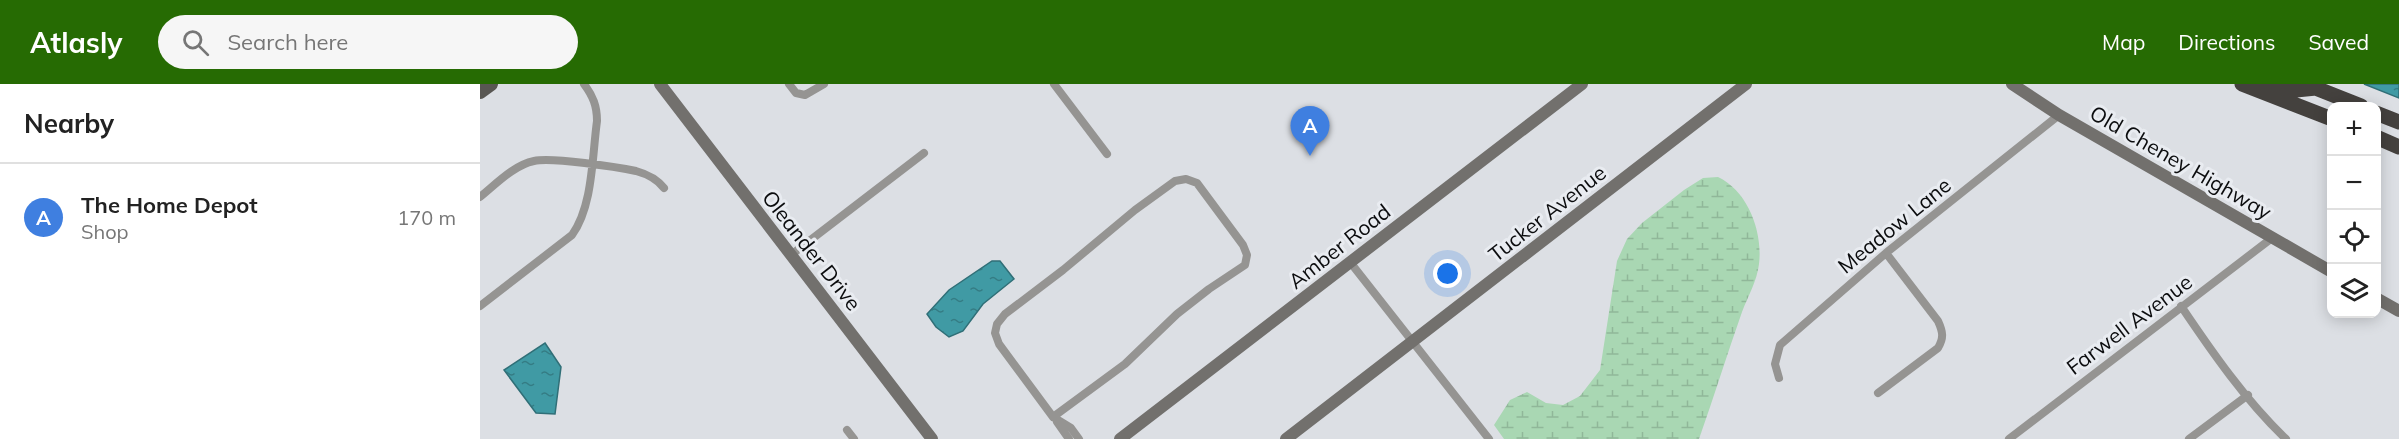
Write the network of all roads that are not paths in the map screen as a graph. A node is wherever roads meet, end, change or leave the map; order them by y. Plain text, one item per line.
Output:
1 (491, 84) edge
2 (584, 84) edge
3 (660, 84) edge
4 (789, 84) edge
5 (824, 84) edge
6 (1054, 84) edge
7 (1582, 84) edge
8 (1746, 84) edge
9 (2012, 84) edge
10 (2242, 84) edge
11 (2251, 84) edge
12 (2310, 86) edge
13 (480, 92) edge
14 (2351, 102) edge
15 (2327, 107) edge
16 (2315, 112) junction
17 (2059, 115) junction
18 (2381, 115) edge
19 (2327, 117) edge
20 (2381, 123) edge
21 (2399, 123) edge
22 (2381, 139) edge
23 (2399, 147) edge
24 (924, 153) dead end
25 (1107, 154) dead end
26 (591, 165) junction
27 (664, 188) dead end
28 (480, 197) edge
29 (2272, 238) junction
30 (1886, 254) junction
31 (791, 255) junction
32 (1350, 262) junction
33 (2327, 270) edge
34 (2381, 301) edge
35 (480, 306) edge
36 (2181, 306) junction
37 (2399, 311) edge
38 (1412, 342) junction
39 (1779, 378) dead end
40 (1878, 393) dead end
41 (2248, 395) junction
42 (1053, 417) junction
43 (847, 429) dead end
44 (926, 437) edge
45 (2014, 437) edge
46 (854, 439) edge
47 (1070, 439) edge
48 (1079, 439) edge
49 (1120, 439) edge
50 (1286, 439) edge
51 (1489, 439) edge
52 (2189, 439) edge
53 (2286, 439) edge

1 - 13 main road
2 - 26 street
3 - 31 street, Oleander Drive
4 - 5 street
6 - 25 street
7 - 32 street, Amber Road
8 - 38 street, Tucker Avenue
9 - 17 street, Old Cheney Highway
10 - 16 highway
11 - 12 highway
12 - 14 highway
15 - 16 highway
16 - 19 highway
17 - 29 street, Old Cheney Highway
17 - 30 street, Meadow Lane
18 - 21 highway
20 - 21 highway
22 - 23 highway
24 - 31 street
26 - 27 street
26 - 28 street
26 - 35 street
29 - 33 street, Old Cheney Highway
29 - 36 street, Farwell Avenue
30 - 39 street, Meadow Lane
30 - 40 street
31 - 44 street, Oleander Drive
32 - 38 street
32 - 49 street, Amber Road
34 - 37 street
36 - 41 street
36 - 45 street, Farwell Avenue
38 - 50 street, Tucker Avenue
38 - 51 street
41 - 52 street
41 - 53 street
42 - 42 street
42 - 47 street
42 - 48 street
43 - 46 street

